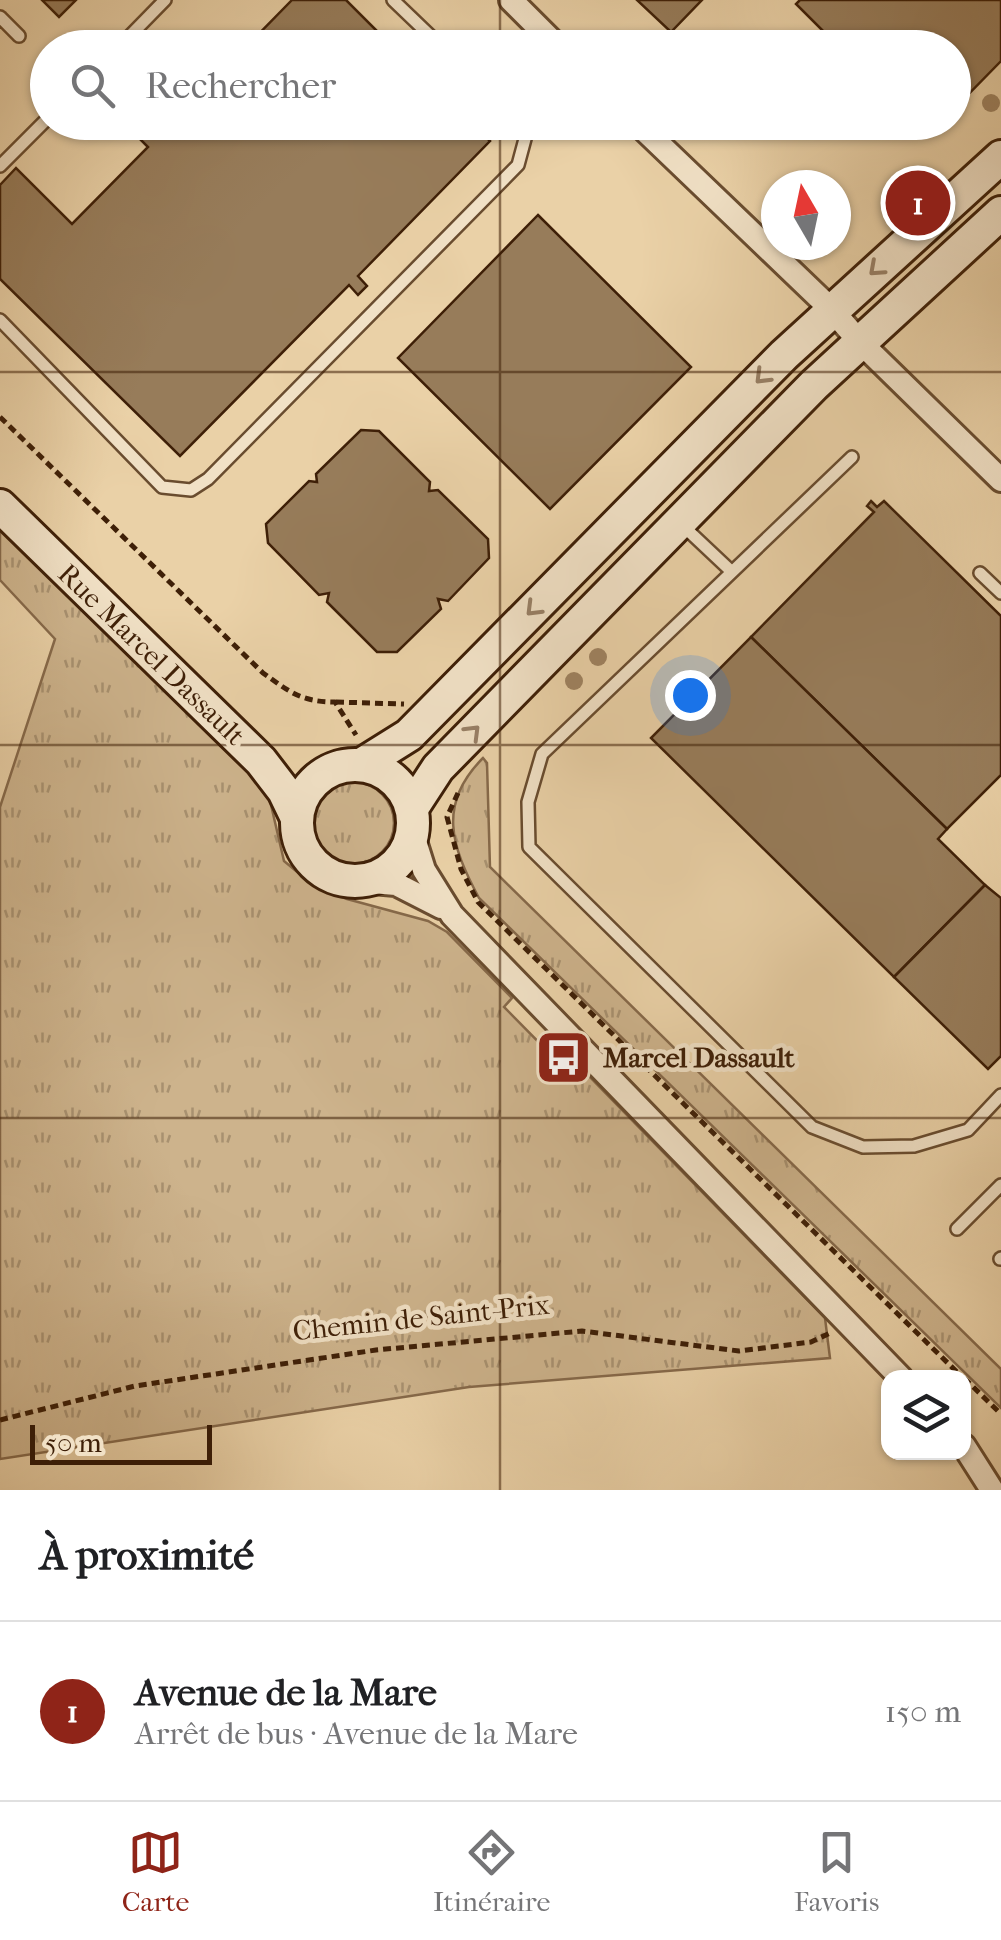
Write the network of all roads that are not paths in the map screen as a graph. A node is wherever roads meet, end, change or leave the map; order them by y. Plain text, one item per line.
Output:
1 (165, 0) edge
2 (393, 0) edge
3 (512, 0) edge
4 (0, 17) edge
5 (136, 30) edge
6 (424, 30) edge
7 (542, 30) edge
8 (19, 36) dead end
9 (30, 136) edge
10 (525, 140) edge
11 (655, 140) edge
12 (1001, 156) edge
13 (0, 166) edge
14 (1001, 213) edge
15 (831, 309) junction
16 (0, 320) edge
17 (860, 342) junction
18 (852, 457) dead end
19 (1001, 480) edge
20 (0, 506) edge
21 (680, 522) junction
22 (731, 572) junction
23 (980, 573) dead end
24 (1001, 592) edge
25 (261, 760) junction
26 (350, 760) junction
27 (297, 818) junction
28 (412, 821) junction
29 (361, 881) junction
30 (452, 915) junction
31 (1001, 1095) edge
32 (1001, 1184) edge
33 (957, 1230) dead end
34 (893, 1370) edge
35 (971, 1457) edge
36 (992, 1490) edge

1 - 5 lane
2 - 6 lane
3 - 7 street
4 - 8 lane
9 - 13 lane
10 - 16 lane
11 - 15 street
12 -> 15 street
14 - 17 street
15 - 17 street
15 -> 26 street
17 - 19 street
17 - 21 street
18 - 22 lane
20 - 25 street, Rue Marcel Dassault
21 - 22 lane
28 -> 21 street
22 - 31 lane
23 - 24 lane
25 - 26 street, Rue Marcel Dassault
25 - 27 street, Rue Marcel Dassault
26 - 27 street
26 - 28 street
27 - 29 street
28 - 29 street
28 - 30 street
29 - 30 street
30 - 34 street
32 - 33 lane
35 - 36 street

